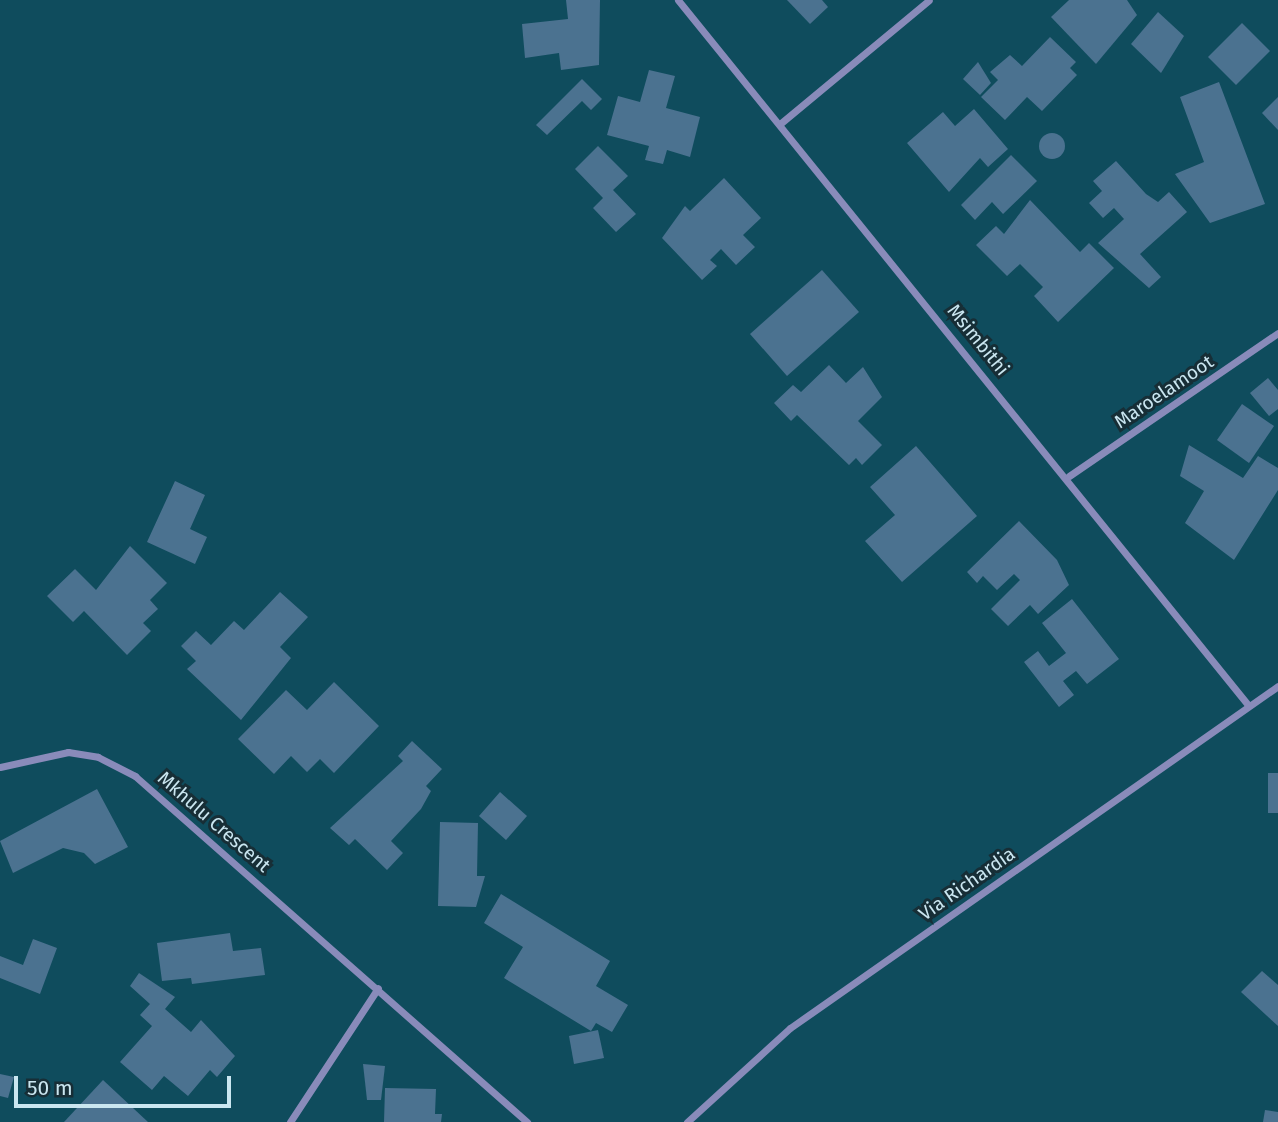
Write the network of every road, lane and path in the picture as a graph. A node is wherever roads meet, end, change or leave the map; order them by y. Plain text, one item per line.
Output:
1 (678, 0) edge
2 (929, 0) edge
3 (781, 123) junction
4 (1278, 333) edge
5 (1069, 476) junction
6 (1278, 686) edge
7 (1248, 705) junction
8 (0, 767) edge
9 (378, 988) junction
10 (290, 1122) edge
11 (527, 1122) edge
12 (687, 1122) edge

1 - 3 street, Msimbithi
2 - 3 street
3 - 5 street, Msimbithi
4 - 5 street, Maroelamoot
5 - 7 street, Msimbithi
6 - 7 street, Via Richardia
7 - 12 street, Via Richardia
8 - 9 street, Mkhulu Crescent
9 - 10 street
9 - 11 street, Mkhulu Crescent

